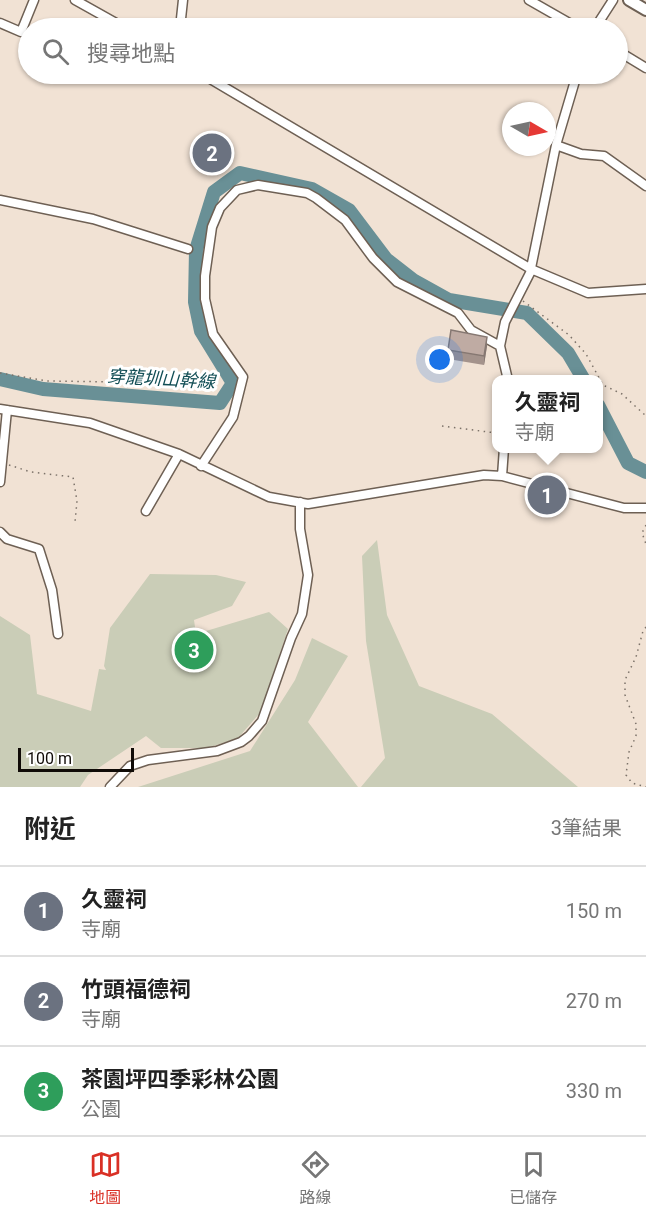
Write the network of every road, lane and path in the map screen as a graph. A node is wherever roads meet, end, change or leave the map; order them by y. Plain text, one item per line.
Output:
1 (34, 0) edge
2 (75, 0) edge
3 (183, 0) edge
4 (529, 0) edge
5 (613, 0) edge
6 (629, 0) edge
7 (646, 10) edge
8 (27, 18) edge
9 (107, 18) edge
10 (181, 18) edge
11 (560, 18) edge
12 (601, 18) edge
13 (0, 23) edge
14 (18, 31) edge
15 (628, 57) edge
16 (646, 68) edge
17 (219, 84) edge
18 (574, 84) edge
19 (556, 145) joint
20 (554, 156) edge
21 (646, 186) edge
22 (0, 200) edge
23 (188, 249) dead end
24 (531, 269) junction
25 (646, 289) edge
26 (516, 300) junction
27 (500, 346) junction
28 (0, 373) edge
29 (122, 373) dead end
30 (507, 375) edge
31 (598, 375) edge
32 (603, 385) edge
33 (4, 410) edge
34 (646, 416) edge
35 (442, 426) dead end
36 (492, 432) edge
37 (504, 453) edge
38 (179, 454) junction
39 (3, 462) junction
40 (201, 466) junction
41 (502, 476) junction
42 (0, 482) edge
43 (300, 502) junction
44 (646, 508) edge
45 (146, 511) dead end
46 (75, 522) dead end
47 (646, 525) edge
48 (0, 532) edge
49 (646, 544) edge
50 (646, 627) edge
51 (58, 634) dead end
52 (110, 787) edge
53 (646, 787) edge

1 - 8 street
2 - 9 street
3 - 10 street
4 - 11 street
5 - 12 street
6 - 7 main road
13 - 14 street
15 - 16 street
17 - 24 street
18 - 19 street
19 - 21 street
20 - 24 street
22 - 23 street
24 - 25 street
24 - 26 street
26 - 27 street
26 - 31 path
27 - 30 street
27 - 40 street
28 - 29 path
32 - 34 path
33 - 38 street
33 - 39 street
35 - 36 path
37 - 41 street
38 - 40 street
38 - 45 street
39 - 42 street
39 - 46 path
40 - 43 street
41 - 43 street
41 - 44 street
43 - 52 street
47 - 49 path
48 - 51 street
50 - 53 path

